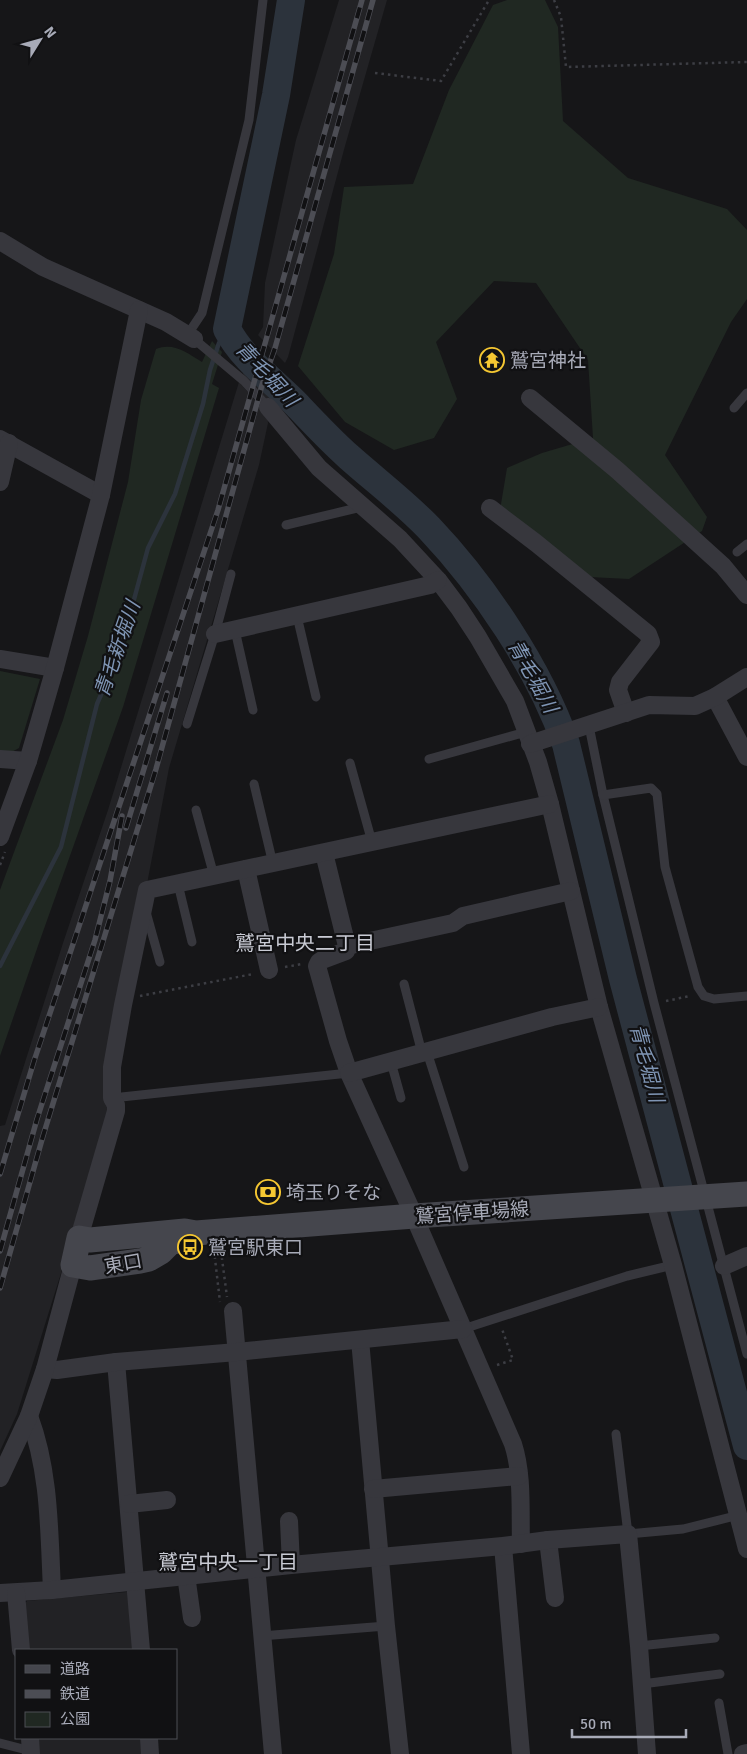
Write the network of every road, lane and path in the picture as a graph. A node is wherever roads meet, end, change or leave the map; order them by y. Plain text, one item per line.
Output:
1 (263, 0) edge
2 (489, 0) edge
3 (554, 0) edge
4 (747, 62) edge
5 (375, 73) dead end
6 (0, 241) edge
7 (139, 310) junction
8 (194, 340) junction
9 (747, 393) edge
10 (530, 398) dead end
11 (268, 408) joint
12 (734, 408) dead end
13 (4, 441) edge
14 (0, 482) edge
15 (101, 495) junction
16 (362, 505) junction
17 (490, 508) dead end
18 (286, 525) dead end
19 (747, 544) edge
20 (737, 552) dead end
21 (231, 574) dead end
22 (438, 580) junction
23 (747, 595) edge
24 (297, 616) junction
25 (235, 630) junction
26 (215, 634) junction
27 (0, 659) edge
28 (55, 668) junction
29 (747, 677) edge
30 (316, 697) dead end
31 (715, 698) junction
32 (253, 710) dead end
33 (626, 713) junction
34 (187, 724) dead end
35 (586, 727) junction
36 (532, 740) junction
37 (747, 756) edge
38 (0, 759) edge
39 (429, 759) dead end
40 (28, 761) junction
41 (350, 763) dead end
42 (254, 784) dead end
43 (603, 795) junction
44 (7, 799) edge
45 (550, 804) junction
46 (196, 810) dead end
47 (0, 836) edge
48 (372, 842) junction
49 (324, 853) junction
50 (273, 864) junction
51 (246, 869) junction
52 (214, 876) junction
53 (178, 884) junction
54 (571, 891) junction
55 (144, 904) junction
56 (192, 942) dead end
57 (347, 946) junction
58 (160, 962) dead end
59 (319, 962) junction
60 (269, 970) junction
61 (404, 984) dead end
62 (701, 993) junction
63 (747, 996) edge
64 (124, 1000) junction
65 (654, 1004) junction
66 (599, 1007) junction
67 (425, 1052) junction
68 (391, 1062) junction
69 (349, 1073) junction
70 (112, 1098) junction
71 (401, 1098) dead end
72 (464, 1167) dead end
73 (747, 1194) edge
74 (703, 1196) junction
75 (658, 1199) junction
76 (414, 1216) junction
77 (79, 1238) junction
78 (109, 1238) junction
79 (205, 1240) junction
80 (220, 1245) dead end
81 (747, 1256) edge
82 (73, 1265) junction
83 (114, 1265) junction
84 (673, 1265) junction
85 (724, 1266) junction
86 (227, 1310) junction
87 (498, 1317) junction
88 (463, 1329) junction
89 (360, 1340) junction
90 (237, 1352) junction
91 (747, 1354) edge
92 (116, 1362) junction
93 (45, 1369) junction
94 (482, 1371) junction
95 (29, 1416) junction
96 (616, 1434) dead end
97 (519, 1476) junction
98 (0, 1478) edge
99 (373, 1489) junction
100 (167, 1500) dead end
101 (128, 1504) junction
102 (738, 1515) junction
103 (288, 1521) dead end
104 (628, 1534) junction
105 (548, 1540) junction
106 (521, 1544) junction
107 (503, 1546) junction
108 (747, 1549) edge
109 (380, 1557) junction
110 (291, 1564) junction
111 (256, 1568) junction
112 (186, 1576) junction
113 (135, 1581) junction
114 (52, 1590) junction
115 (8, 1593) edge
116 (555, 1598) dead end
117 (192, 1618) dead end
118 (386, 1626) junction
119 (261, 1636) junction
120 (715, 1638) dead end
121 (639, 1646) junction
122 (21, 1649) edge
123 (141, 1649) edge
124 (720, 1674) dead end
125 (642, 1684) junction
126 (719, 1703) dead end
127 (149, 1739) edge
128 (0, 1743) edge
129 (31, 1747) edge
130 (747, 1753) edge
131 (150, 1754) edge
132 (273, 1754) edge
133 (400, 1754) edge
134 (521, 1754) edge
135 (647, 1754) edge
136 (728, 1754) edge
137 (743, 1754) edge

1 - 8 lane
2 - 5 path
3 - 4 path
6 - 7 street
7 - 8 street
7 - 15 street
8 - 11 lane
9 - 12 lane
10 - 23 street
11 - 16 street
13 - 14 street
13 - 15 street
15 - 28 street
16 - 18 lane
16 - 22 street
17 - 33 street
19 - 20 lane
21 - 26 lane
22 - 24 street
22 - 36 street
24 - 25 street
24 - 30 lane
25 - 26 street
25 - 32 lane
26 - 34 lane
27 - 28 street
28 - 40 street
29 - 31 street
31 - 33 street
31 - 37 street
33 - 35 street
35 - 36 street
35 - 43 lane
36 - 39 lane
36 - 45 street
38 - 40 street
40 - 44 street
41 - 48 lane
42 - 50 lane
43 - 62 lane
43 - 65 lane
44 - 47 street
45 - 48 street
45 - 54 street
46 - 52 lane
48 - 49 street
49 - 50 street
49 - 57 street
50 - 51 street
51 - 52 street
51 - 60 street
52 - 53 street
53 - 55 street
53 - 56 lane
54 - 57 street
54 - 66 street
55 - 58 lane
55 - 64 street
57 - 59 street
59 - 60 path
59 - 69 street
60 - 64 path
61 - 67 lane
62 - 63 lane
62 - 65 path
64 - 70 street
65 - 74 lane
66 - 67 street
66 - 75 street
67 - 68 street
67 - 72 lane
68 - 69 street
68 - 71 lane
69 - 70 lane
69 - 76 street
70 - 77 street
73 - 74 main road, 鷲宮停車場線
74 - 75 main road, 鷲宮停車場線
74 - 85 lane
75 - 76 main road, 鷲宮停車場線
75 - 84 street
76 - 79 main road, 鷲宮停車場線
76 - 88 street
77 - 78 main road, 東口
77 - 82 main road, 東口
78 - 79 main road, 東口
78 - 83 main road
79 - 83 main road, 東口
79 - 86 path
80 - 86 path
81 - 85 street
82 - 83 main road, 東口
82 - 93 street
84 - 87 lane
84 - 102 street
85 - 91 lane
86 - 90 street
87 - 88 lane
87 - 94 path
88 - 89 street
88 - 94 street
89 - 90 street
89 - 99 street
90 - 92 street
90 - 111 street
92 - 93 street
92 - 101 street
93 - 95 street
94 - 97 street
95 - 98 street
95 - 114 street
96 - 104 lane
97 - 99 street
97 - 106 street
99 - 109 street
100 - 101 street
101 - 113 street
102 - 104 lane
102 - 108 street
103 - 110 street
104 - 105 street
104 - 121 street
105 - 106 street
105 - 116 street
106 - 107 street
107 - 109 street
107 - 134 street
109 - 110 street
109 - 118 street
110 - 111 street
111 - 112 street
111 - 119 street
112 - 113 street
112 - 117 street
113 - 114 street
113 - 123 street
114 - 115 street
115 - 122 street
118 - 119 lane
118 - 133 street
119 - 132 street
120 - 121 lane
121 - 125 street
124 - 125 lane
125 - 135 street
126 - 136 lane
127 - 131 street
128 - 129 lane
130 - 137 street

